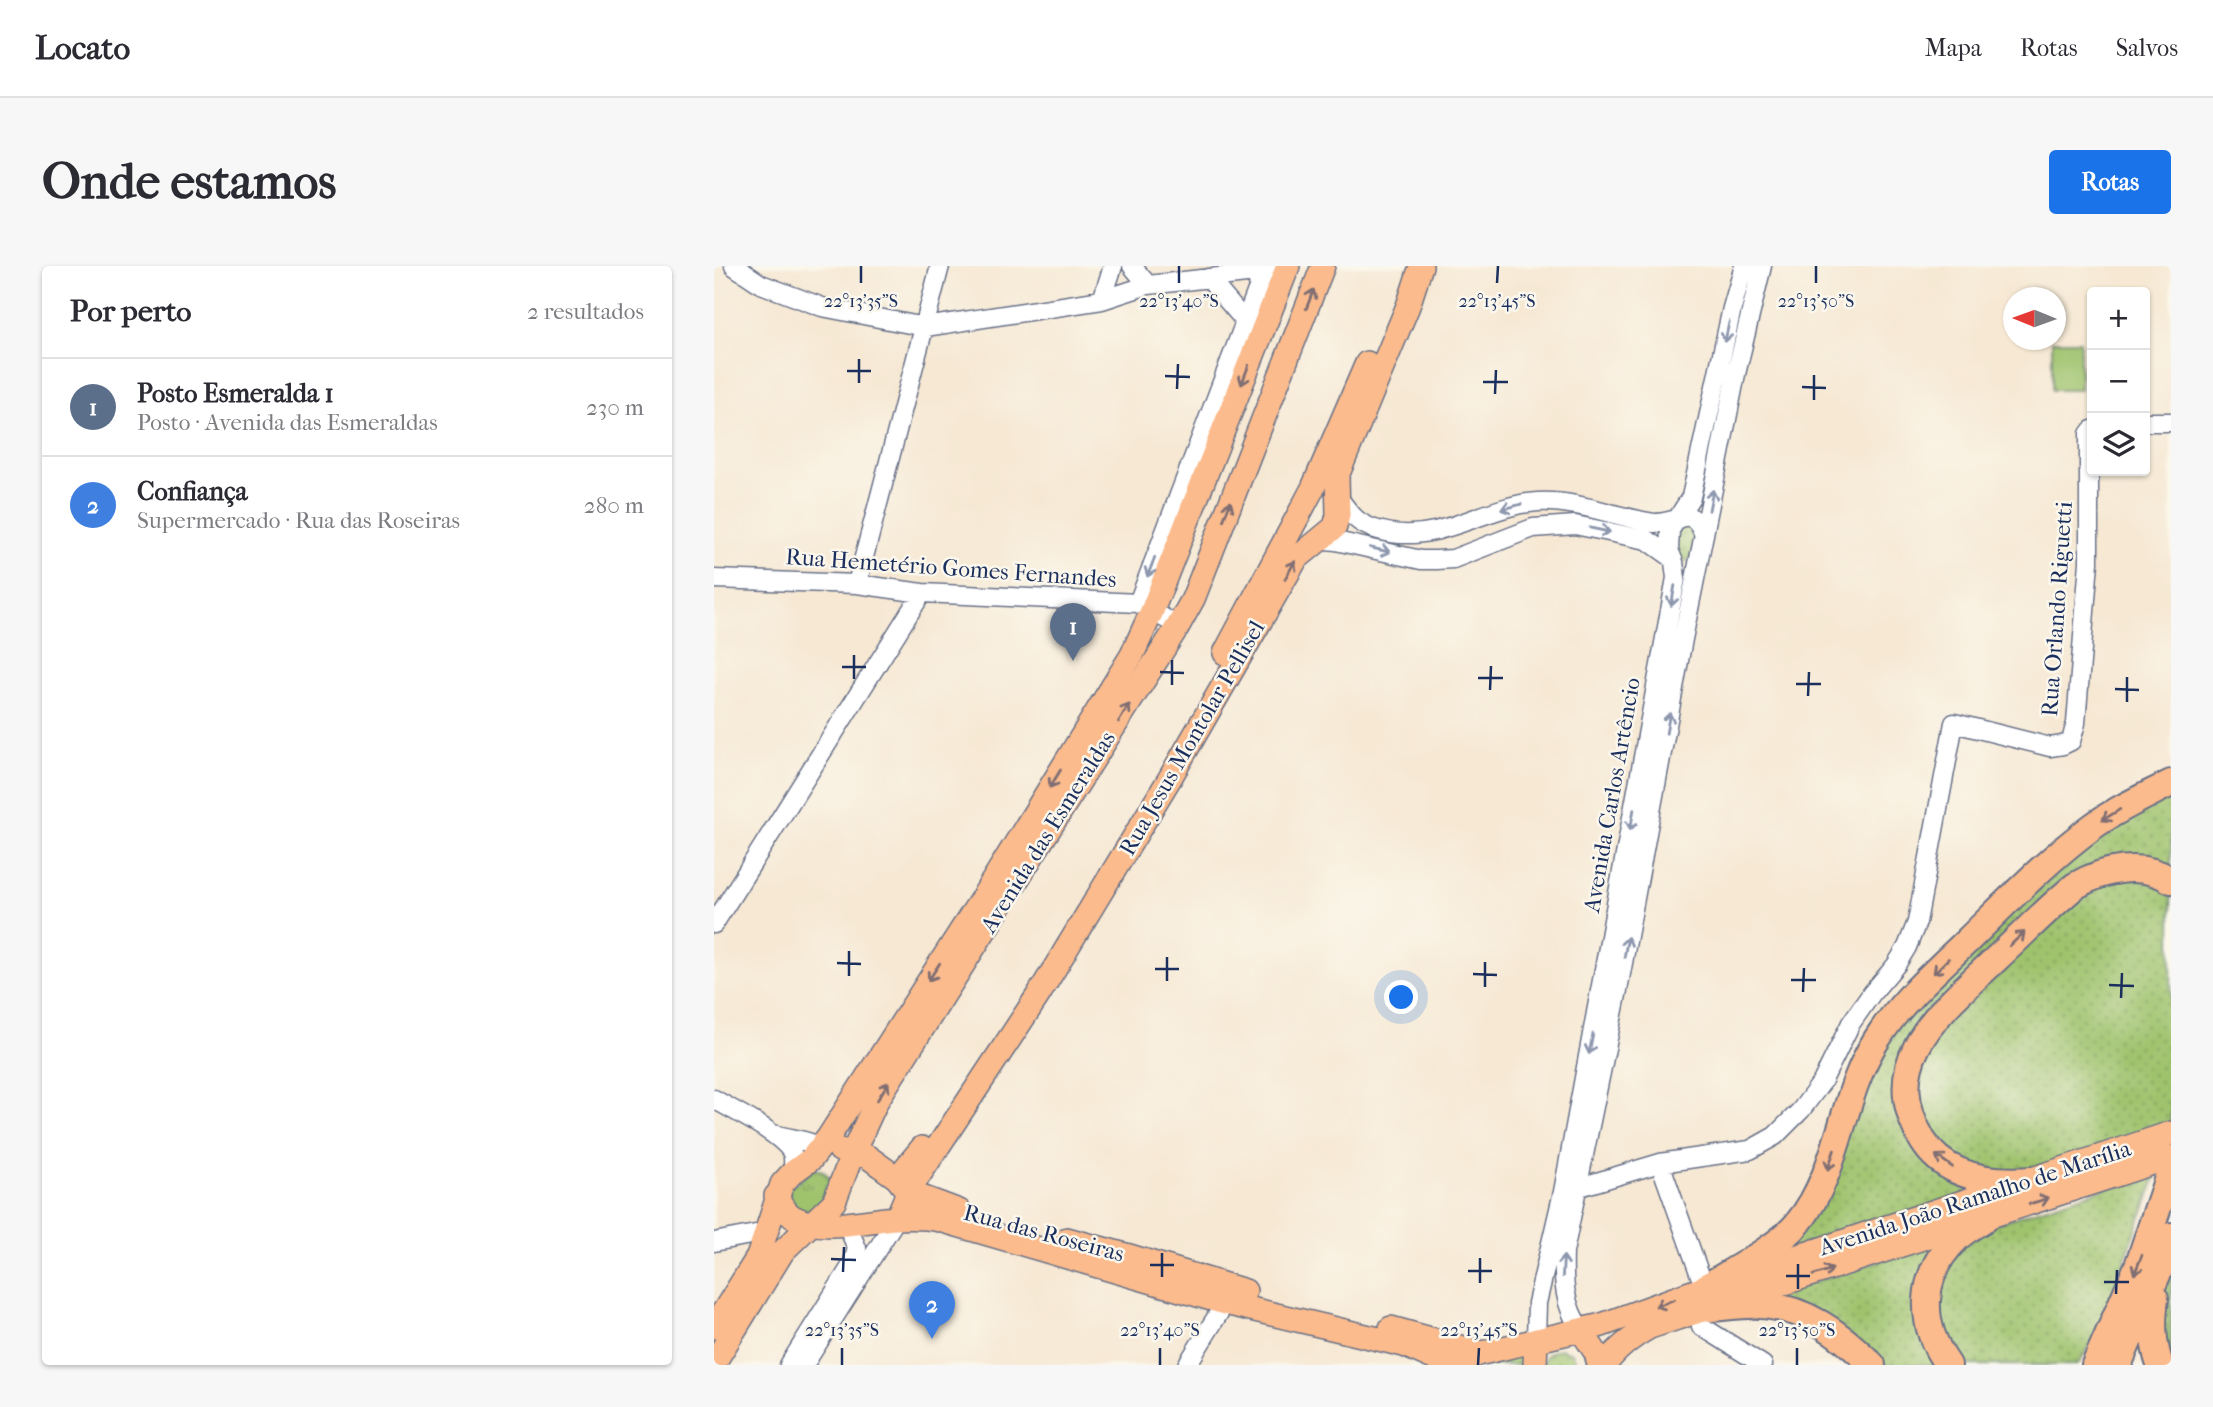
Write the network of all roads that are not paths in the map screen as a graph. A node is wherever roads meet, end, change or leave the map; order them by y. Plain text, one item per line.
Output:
1 (734, 266) edge
2 (940, 266) edge
3 (1113, 266) edge
4 (1132, 266) edge
5 (1288, 266) edge
6 (1322, 266) edge
7 (1405, 266) edge
8 (1421, 266) edge
9 (1744, 266) edge
10 (1762, 266) edge
11 (1269, 269) edge
12 (763, 275) edge
13 (1208, 278) junction
14 (1148, 285) junction
15 (1102, 300) junction
16 (1244, 320) junction
17 (925, 327) junction
18 (1727, 372) junction
19 (2150, 422) edge
20 (2171, 422) edge
21 (2089, 476) edge
22 (1313, 488) junction
23 (1337, 495) junction
24 (1674, 522) junction
25 (1293, 529) junction
26 (1703, 543) junction
27 (1313, 544) junction
28 (1673, 560) junction
29 (714, 579) edge
30 (857, 584) junction
31 (922, 593) junction
32 (1145, 607) junction
33 (1178, 626) junction
34 (2171, 783) edge
35 (2171, 880) edge
36 (993, 900) junction
37 (714, 924) edge
38 (1610, 988) junction
39 (1017, 1016) junction
40 (714, 1099) edge
41 (768, 1131) junction
42 (2171, 1133) edge
43 (853, 1152) junction
44 (816, 1153) junction
45 (1660, 1163) junction
46 (2170, 1168) edge
47 (792, 1173) junction
48 (2032, 1180) junction
49 (902, 1185) junction
50 (840, 1189) junction
51 (1571, 1190) junction
52 (776, 1196) junction
53 (897, 1217) junction
54 (1984, 1219) junction
55 (811, 1223) junction
56 (846, 1223) junction
57 (1003, 1230) junction
58 (766, 1232) junction
59 (2171, 1236) edge
60 (793, 1241) junction
61 (714, 1242) edge
62 (2162, 1261) junction
63 (1228, 1295) junction
64 (1705, 1300) junction
65 (714, 1327) edge
66 (1581, 1330) junction
67 (2109, 1333) junction
68 (1536, 1340) junction
69 (1404, 1345) junction
70 (1482, 1353) junction
71 (714, 1363) edge
72 (789, 1365) edge
73 (804, 1365) edge
74 (1186, 1365) edge
75 (1416, 1365) edge
76 (1447, 1365) edge
77 (1535, 1365) edge
78 (1599, 1365) edge
79 (1605, 1365) edge
80 (1763, 1365) edge
81 (1872, 1365) edge
82 (1948, 1365) edge
83 (2084, 1365) edge
84 (2095, 1365) edge
85 (2118, 1365) edge
86 (2160, 1365) edge

1 - 12 street
2 - 17 street
3 - 15 street
4 - 14 street
5 -> 32 main road, Avenida das Esmeraldas
33 -> 6 main road, Avenida das Esmeraldas
7 - 22 main road, Rua Jesus Montolar Pellisel
8 - 23 main road, Rua Jesus Montolar Pellisel
9 -> 18 street, Avenida Carlos Artêncio
10 - 18 street, Avenida Carlos Artêncio
11 - 13 street
11 - 16 street
12 - 17 street
13 - 14 street
13 - 16 street
14 - 15 street
15 - 17 street
16 -> 32 street
17 - 30 street
18 - 24 street, Avenida Carlos Artêncio
26 -> 18 street, Avenida Carlos Artêncio
19 - 20 street
21 - 45 street, Rua Orlando Riguetti
22 - 23 main road
22 - 25 main road, Rua Jesus Montolar Pellisel
24 -> 23 street
23 - 27 main road, Rua Jesus Montolar Pellisel
24 - 26 street
24 - 28 street, Avenida Carlos Artêncio
25 - 27 main road
25 - 39 main road, Rua Jesus Montolar Pellisel
26 - 28 street
38 -> 26 street, Avenida Carlos Artêncio
27 -> 28 street
39 -> 27 main road, Rua Jesus Montolar Pellisel
28 -> 38 street, Avenida Carlos Artêncio
29 - 30 street, Rua Hemetério Gomes Fernandes
30 - 31 street, Rua Hemetério Gomes Fernandes
31 - 32 street, Rua Hemetério Gomes Fernandes
31 - 37 street
32 - 33 street, Rua Hemetério Gomes Fernandes
32 -> 36 main road, Avenida das Esmeraldas
36 -> 33 main road, Avenida das Esmeraldas
34 -> 64 highway
48 -> 35 highway
43 -> 36 main road, Avenida das Esmeraldas
36 -> 44 main road, Avenida das Esmeraldas
38 - 51 street, Avenida Carlos Artêncio
39 - 49 main road, Rua Jesus Montolar Pellisel
40 - 41 street
41 - 44 street
41 - 47 street
42 - 48 main road, Avenida João Ramalho de Marília
43 - 44 main road, Rua das Roseiras
43 - 49 main road, Rua das Roseiras
43 - 50 main road, Avenida das Esmeraldas
44 - 47 main road
44 - 50 main road
45 - 51 street
45 - 64 street
54 -> 46 main road, Avenida João Ramalho de Marília
46 -> 67 highway
47 - 52 main road
48 - 64 main road, Avenida João Ramalho de Marília
49 - 53 main road, Rua Jesus Montolar Pellisel
49 - 57 main road, Rua das Roseiras
50 - 55 main road, Avenida das Esmeraldas
66 -> 51 street, Avenida Carlos Artêncio
51 - 68 street, Avenida Carlos Artêncio
52 - 55 main road
52 - 58 main road
53 - 56 main road, Rua das Roseiras
53 - 57 main road, Rua das Roseiras
53 - 73 street
64 -> 54 main road, Avenida João Ramalho de Marília
54 - 82 highway
55 - 56 main road, Rua das Roseiras
55 - 60 main road, Avenida das Esmeraldas
56 - 72 street
57 - 63 main road, Rua das Roseiras
58 - 60 main road
58 - 61 street
58 - 65 main road
59 - 62 highway
60 - 71 main road, Avenida das Esmeraldas
62 - 85 highway
62 - 86 highway
63 - 69 main road, Rua das Roseiras
63 - 70 main road, Rua das Roseiras
63 - 74 street
64 -> 66 main road, Avenida João Ramalho de Marília
64 - 79 main road, Avenida João Ramalho de Marília
64 - 80 street
64 - 81 highway
66 - 68 main road, Avenida João Ramalho de Marília
66 - 78 main road
67 - 83 highway
67 - 84 highway
68 - 70 main road, Avenida João Ramalho de Marília
68 - 77 main road
69 - 75 main road
69 - 76 main road, Rua das Roseiras
70 - 76 main road, Avenida João Ramalho de Marília

